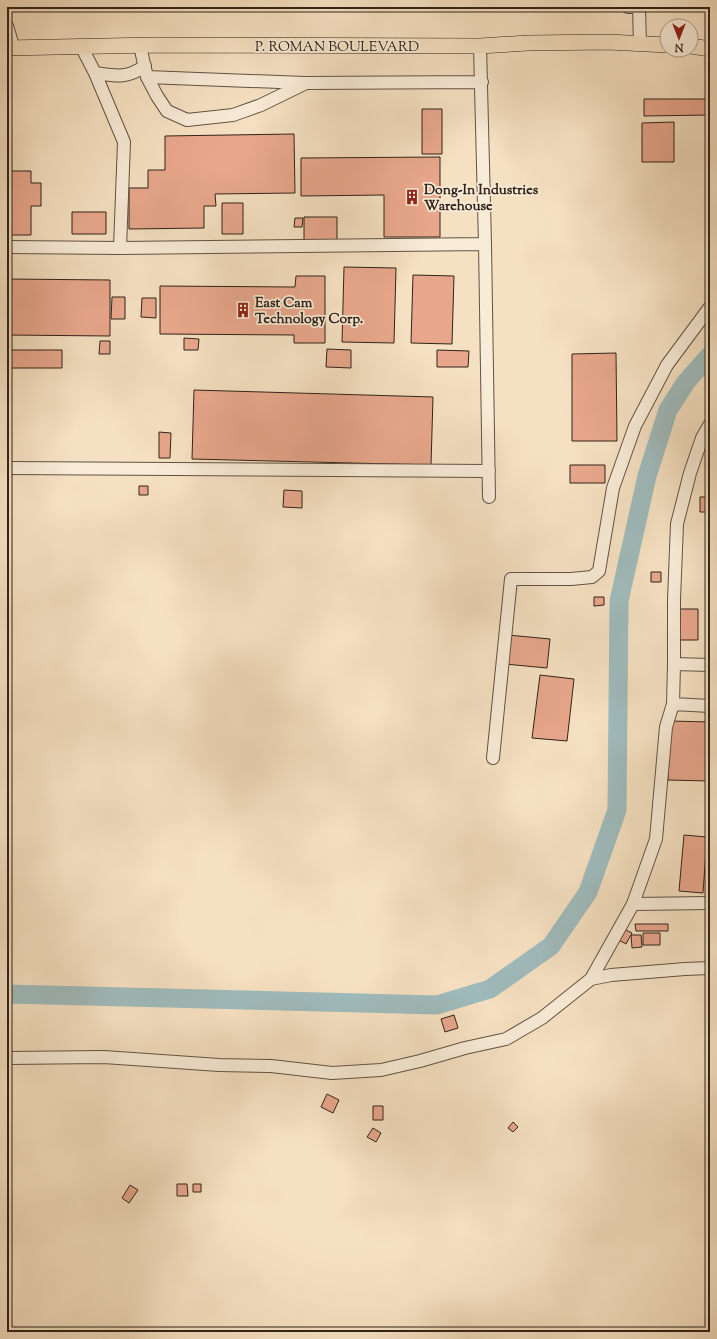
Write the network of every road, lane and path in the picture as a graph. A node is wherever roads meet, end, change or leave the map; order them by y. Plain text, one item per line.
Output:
1 (628, 7) edge
2 (7, 26) edge
3 (640, 44) junction
4 (659, 45) edge
5 (81, 46) junction
6 (140, 46) junction
7 (480, 46) junction
8 (699, 47) edge
9 (11, 48) edge
10 (710, 49) edge
11 (146, 72) junction
12 (95, 73) junction
13 (482, 82) junction
14 (305, 84) junction
15 (485, 244) junction
16 (7, 247) edge
17 (120, 248) junction
18 (710, 307) edge
19 (710, 424) edge
20 (7, 468) edge
21 (489, 470) junction
22 (489, 498) dead end
23 (674, 664) junction
24 (710, 665) edge
25 (674, 704) junction
26 (710, 706) edge
27 (493, 758) dead end
28 (710, 903) edge
29 (632, 904) junction
30 (710, 968) edge
31 (591, 979) junction
32 (7, 1058) edge

1 - 3 street
2 - 9 street
3 - 4 main road, P. ROMAN BOULEVARD
3 - 7 main road, P. ROMAN BOULEVARD
5 - 6 main road, P. ROMAN BOULEVARD
5 - 9 main road, P. ROMAN BOULEVARD
5 - 12 street
6 - 7 main road, P. ROMAN BOULEVARD
6 - 11 street
7 - 13 street
8 - 10 main road
11 - 12 street
11 - 14 street
11 - 14 street
12 - 17 street
13 - 14 street
13 - 15 street
15 - 17 street
15 - 21 street
16 - 17 street
18 - 27 street
19 - 23 street
20 - 21 street
21 - 22 street
23 - 24 street
23 - 25 street
25 - 26 street
25 - 29 street
28 - 29 street
29 - 31 street
30 - 31 street
31 - 32 street

